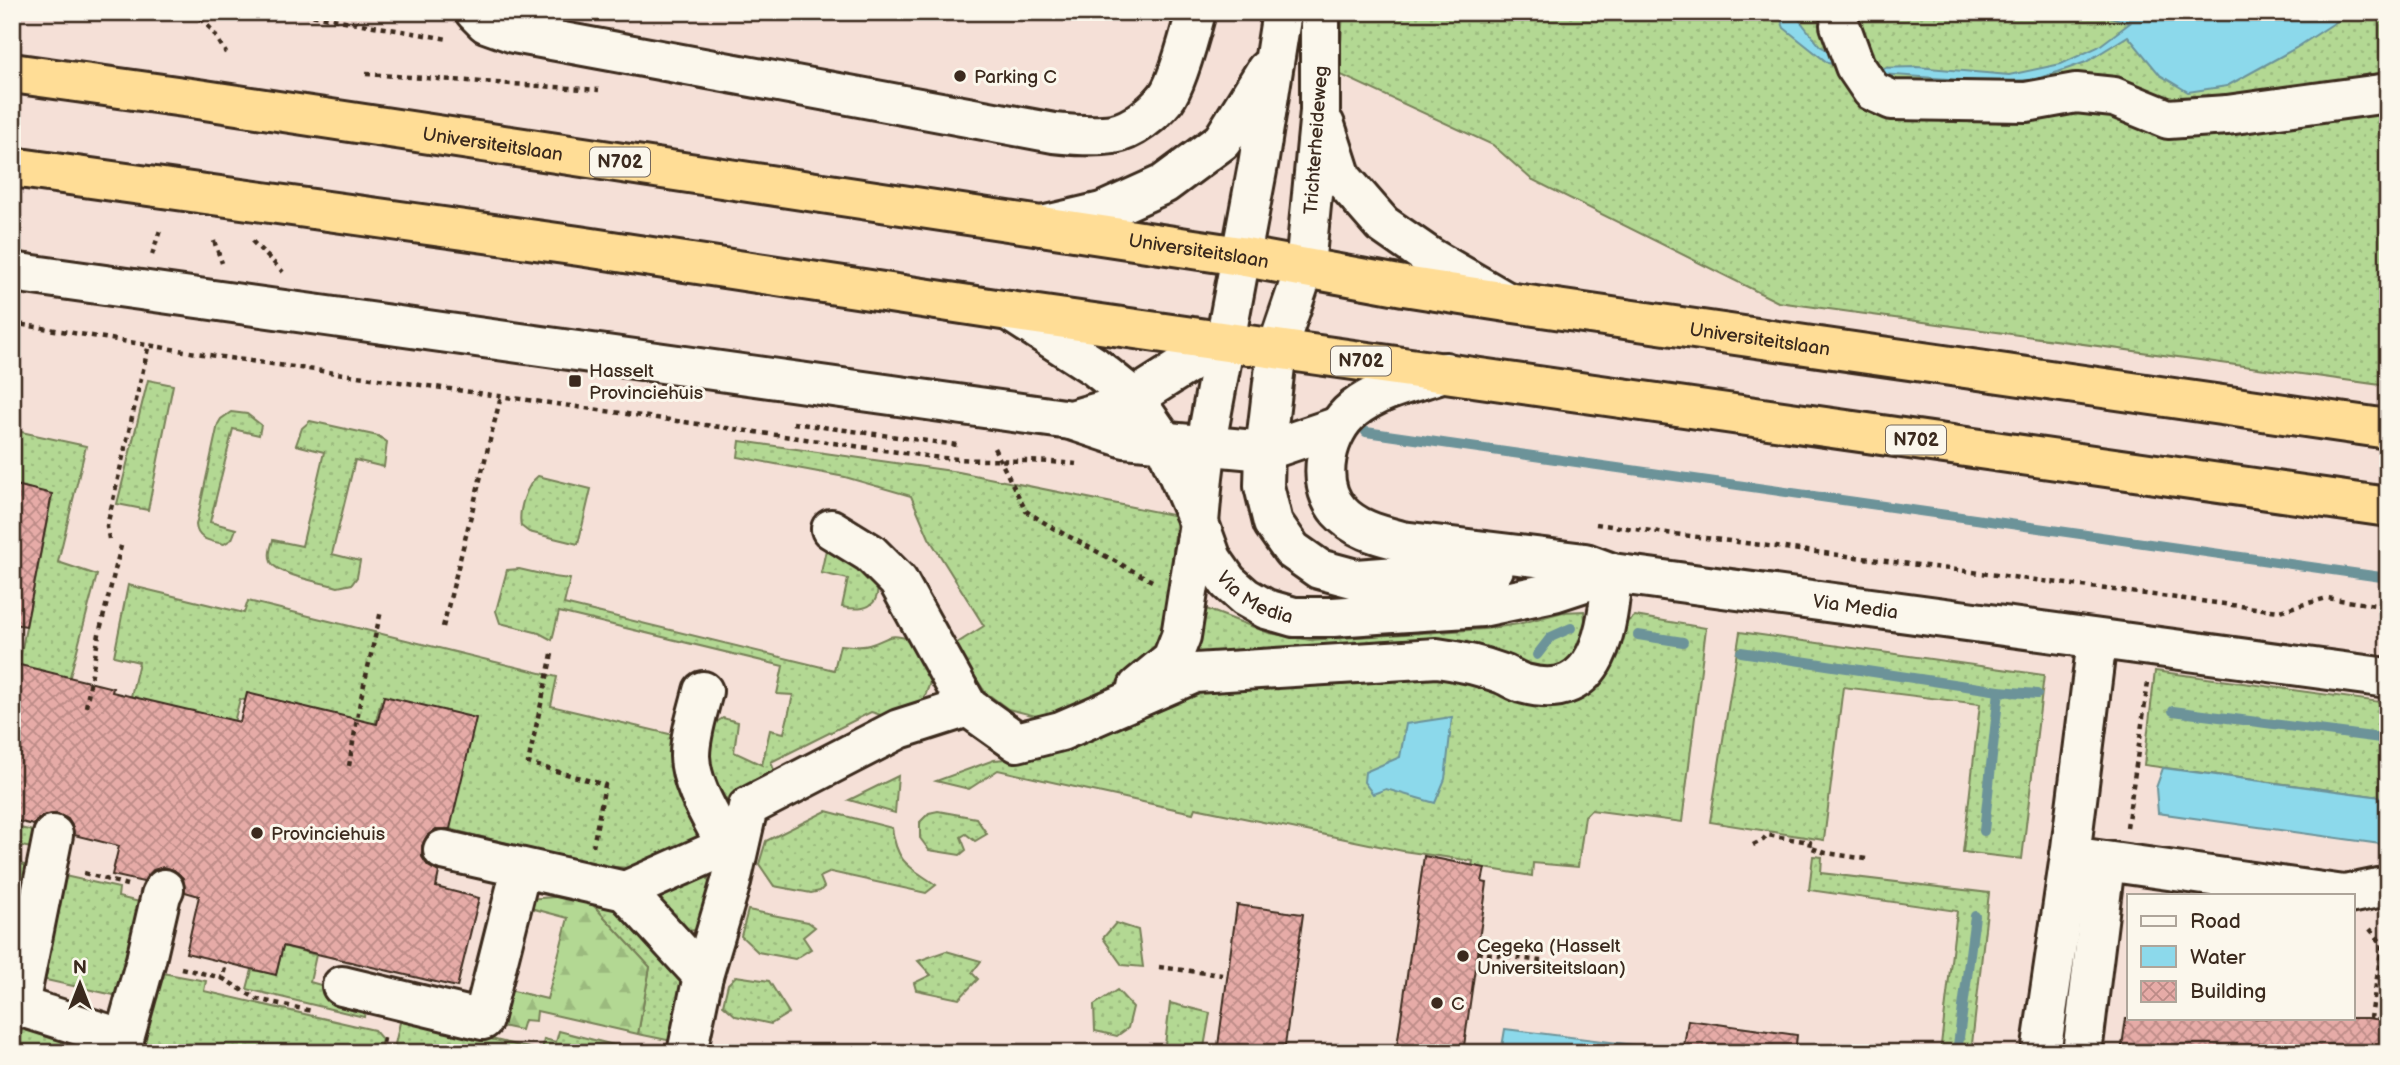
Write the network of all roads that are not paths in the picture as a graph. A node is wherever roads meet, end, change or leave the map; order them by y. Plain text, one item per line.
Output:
1 (1196, 12) edge
2 (1282, 12) edge
3 (1320, 12) edge
4 (1840, 24) dead end
5 (464, 26) edge
6 (1275, 56) junction
7 (12, 74) edge
8 (2388, 93) edge
9 (1320, 111) junction
10 (12, 167) edge
11 (1042, 226) junction
12 (1240, 256) junction
13 (1305, 267) junction
14 (12, 272) edge
15 (1507, 302) junction
16 (1009, 311) junction
17 (1224, 341) junction
18 (1277, 349) junction
19 (1445, 372) junction
20 (1134, 398) junction
21 (1071, 420) junction
22 (1336, 427) junction
23 (2388, 429) edge
24 (1165, 443) junction
25 (1207, 446) junction
26 (1265, 451) junction
27 (2388, 507) edge
28 (1199, 523) junction
29 (831, 529) dead end
30 (1598, 568) junction
31 (2097, 640) junction
32 (2388, 678) edge
33 (703, 691) dead end
34 (968, 707) junction
35 (1110, 710) junction
36 (53, 835) dead end
37 (734, 843) junction
38 (443, 850) dead end
39 (2070, 856) junction
40 (520, 869) junction
41 (2388, 886) edge
42 (164, 889) dead end
43 (625, 891) junction
44 (2337, 894) edge
45 (2349, 894) edge
46 (703, 976) junction
47 (332, 999) road end
48 (16, 1005) edge
49 (124, 1046) edge
50 (687, 1053) edge
51 (2041, 1053) edge
52 (2082, 1053) edge

1 - 5 street
2 - 6 street
3 - 9 street, Trichterheideweg
4 - 8 street
6 - 11 street
6 - 12 street
7 - 11 highway, Universiteitslaan / N702
9 - 13 street, Trichterheideweg
9 - 15 street
10 - 16 highway, N702
11 - 12 highway, Universiteitslaan / N702
12 - 13 highway, Universiteitslaan / N702
12 - 17 street, Via Media
13 - 15 highway, Universiteitslaan / N702
13 - 18 street, Via Media
14 - 21 street
15 - 23 highway, Universiteitslaan / N702
16 - 17 highway, N702
16 - 20 street
17 - 18 highway, N702
17 - 20 street
17 - 25 street, Via Media
18 - 19 highway, N702
18 - 26 street, Via Media
19 - 22 street
19 - 27 highway, N702
20 - 21 street
20 - 24 street
21 - 24 street
22 - 26 street
22 - 30 street, Via Media
24 - 25 street
24 - 28 street
25 - 26 street
25 - 28 street, Via Media
26 - 30 street, Via Media
28 - 30 street, Via Media
28 - 35 street
29 - 34 street
30 - 31 street, Via Media
30 - 35 street
31 - 32 street, Via Media
31 - 39 street
33 - 37 street
34 - 35 street
34 - 37 street
36 - 48 street
37 - 43 street
37 - 46 street
38 - 40 street
39 - 44 street
39 - 51 street
39 - 52 street
40 - 43 street
40 - 47 street
41 - 45 street
42 - 49 street
43 - 46 street
46 - 50 street
48 - 49 street

